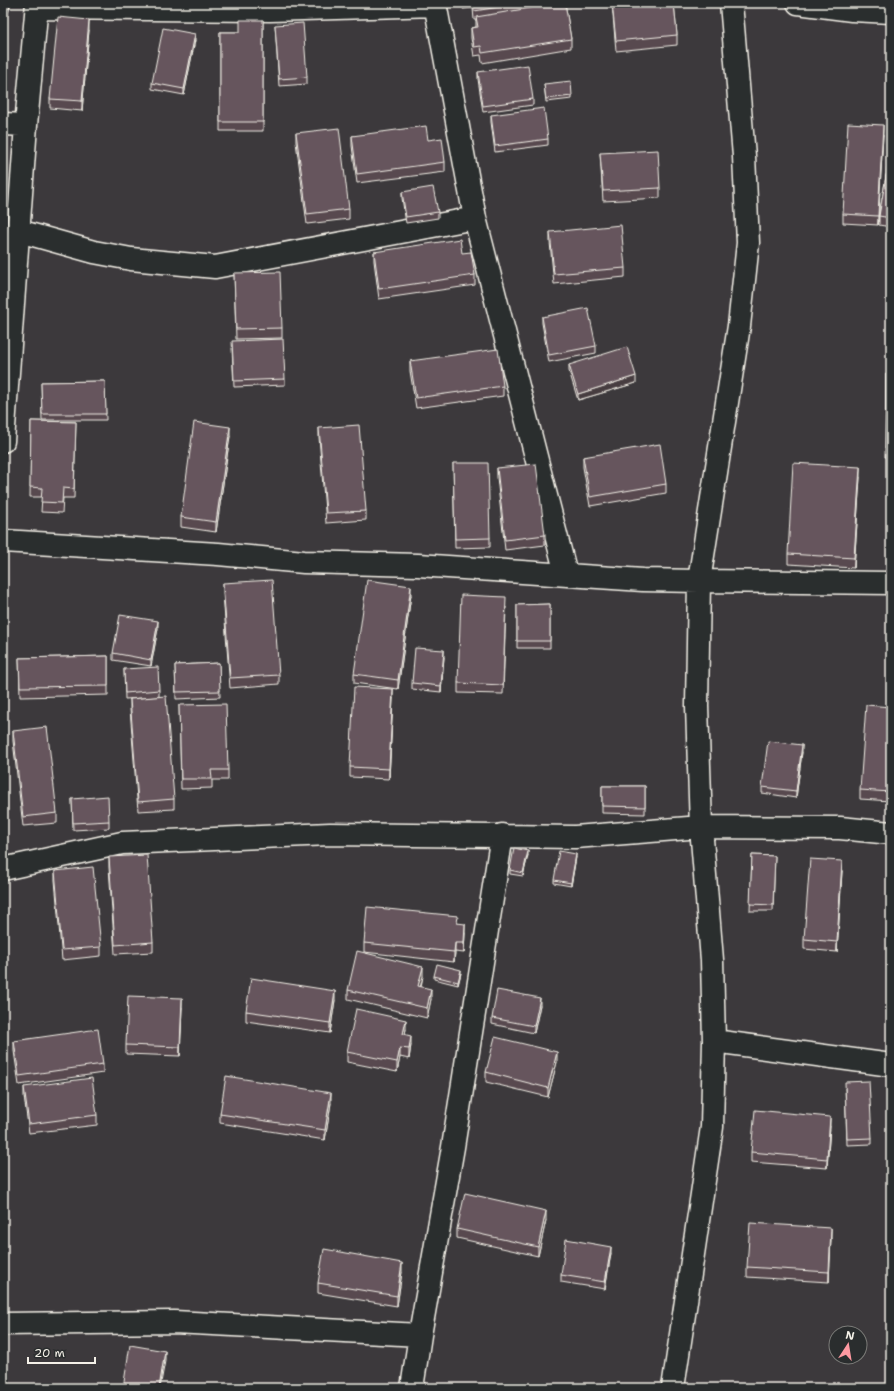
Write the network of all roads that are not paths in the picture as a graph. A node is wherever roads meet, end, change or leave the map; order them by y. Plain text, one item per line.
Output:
1 (731, 3) edge
2 (798, 3) edge
3 (436, 4) edge
4 (37, 5) edge
5 (891, 12) edge
6 (3, 124) edge
7 (26, 125) junction
8 (475, 218) junction
9 (19, 231) junction
10 (3, 441) edge
11 (3, 541) edge
12 (566, 574) junction
13 (699, 581) junction
14 (891, 583) edge
15 (701, 827) junction
16 (891, 832) edge
17 (502, 836) junction
18 (3, 869) edge
19 (714, 1041) junction
20 (891, 1065) edge
21 (3, 1324) edge
22 (420, 1335) junction
23 (412, 1388) edge
24 (673, 1388) edge

1 - 13 street
2 - 5 street
3 - 4 street
3 - 8 street
4 - 7 street
6 - 7 street
7 - 9 street
8 - 9 street
8 - 12 street
9 - 10 street
11 - 12 street
12 - 13 street
13 - 14 street
13 - 15 street
15 - 16 street
15 - 17 street
15 - 19 street
17 - 18 street
17 - 22 street
19 - 20 street
19 - 24 street
21 - 22 street
22 - 23 street

